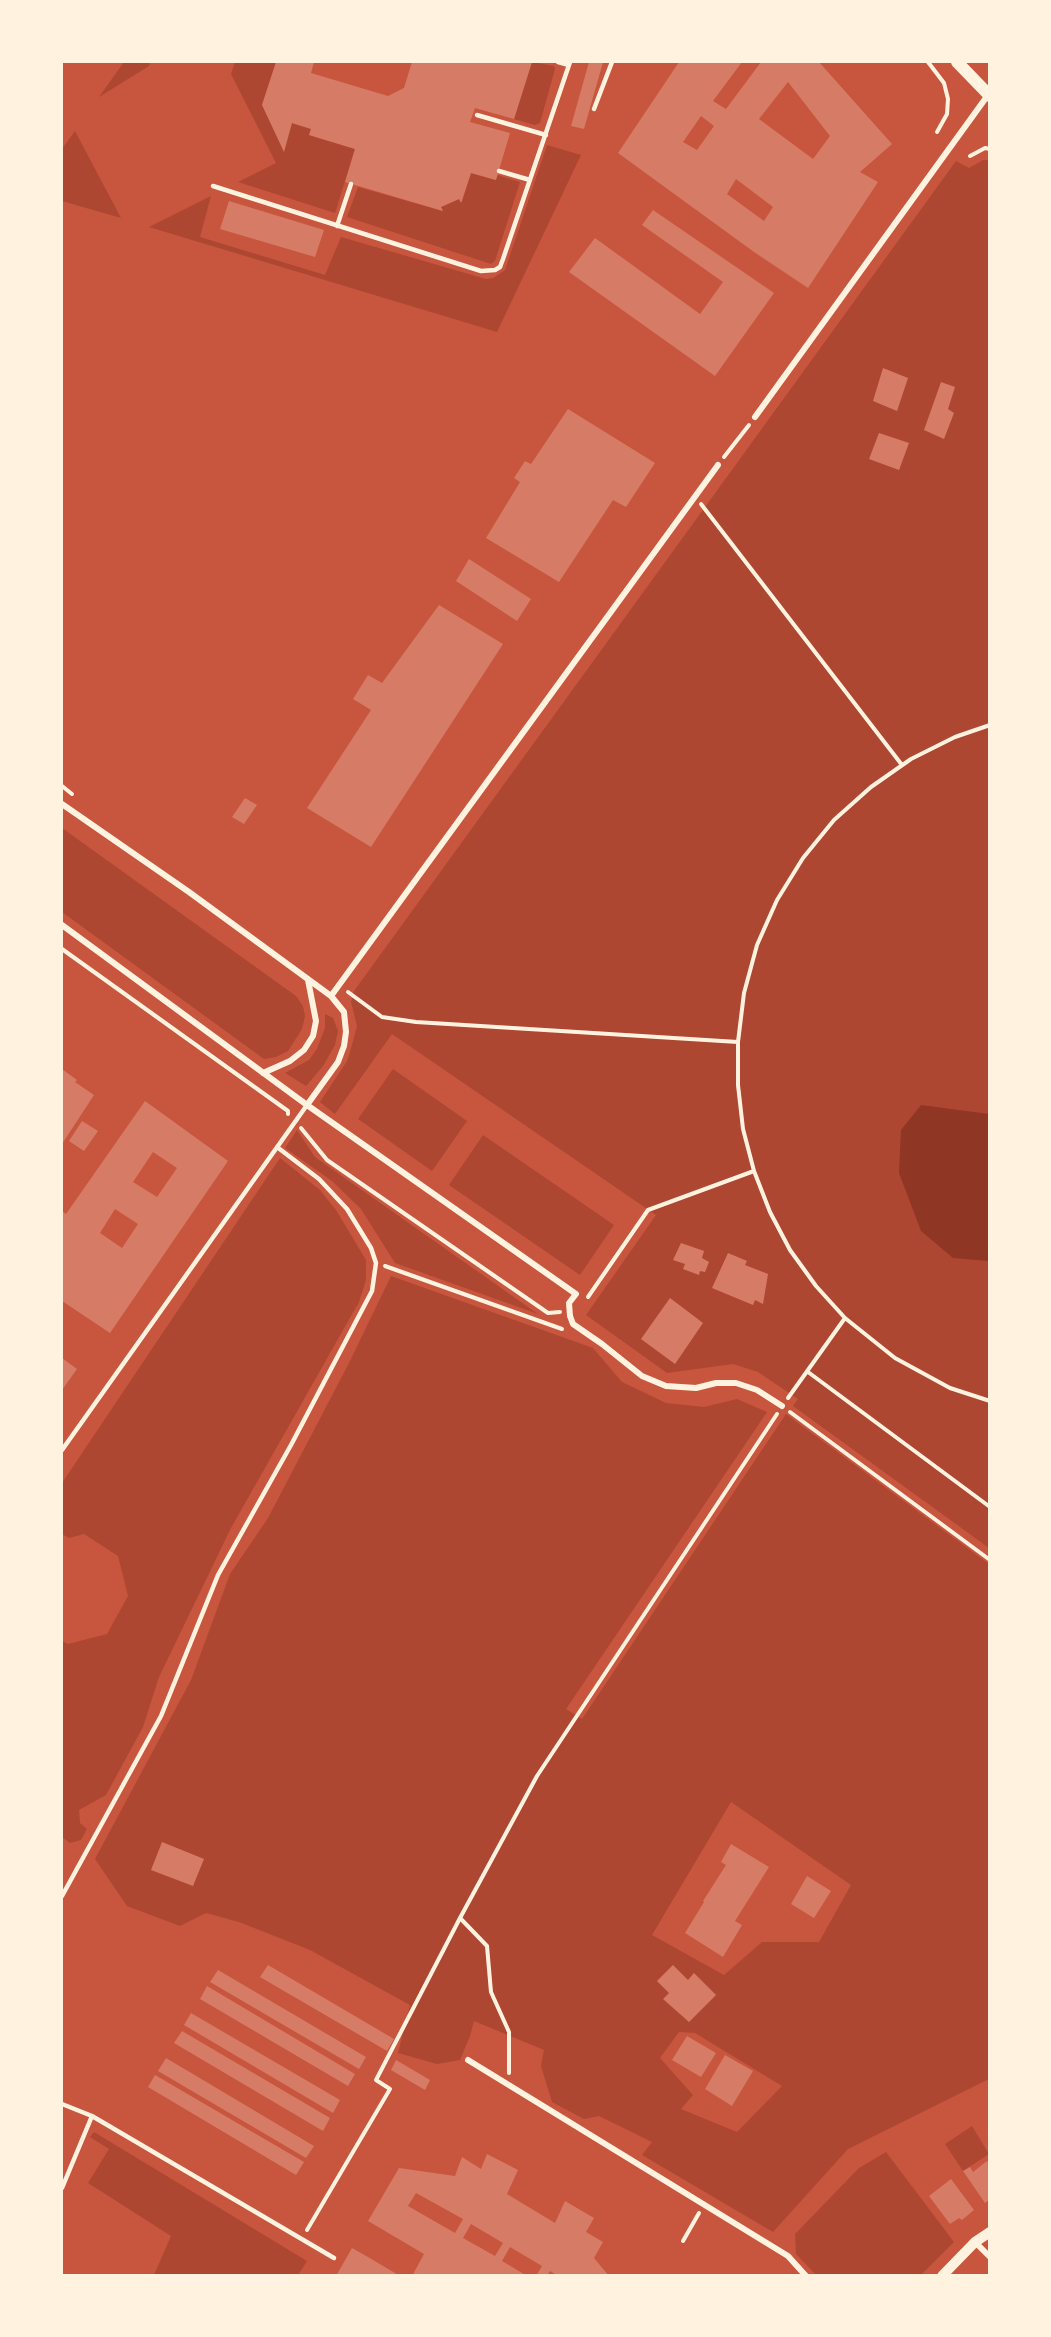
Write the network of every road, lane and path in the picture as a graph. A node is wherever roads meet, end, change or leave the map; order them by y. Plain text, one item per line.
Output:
1 (558, 62) edge
2 (612, 62) edge
3 (928, 62) edge
4 (957, 62) edge
5 (570, 63) edge
6 (989, 96) edge
7 (594, 109) dead end
8 (477, 115) dead end
9 (937, 132) dead end
10 (546, 135) junction
11 (990, 149) edge
12 (970, 156) dead end
13 (499, 171) dead end
14 (530, 180) junction
15 (351, 184) dead end
16 (213, 186) dead end
17 (337, 226) junction
18 (755, 417) joint
19 (718, 465) joint
20 (695, 496) junction
21 (990, 725) edge
22 (902, 765) junction
23 (62, 804) edge
24 (62, 925) edge
25 (62, 949) edge
26 (308, 980) junction
27 (331, 996) junction
28 (354, 996) dead end
29 (738, 1042) junction
30 (263, 1073) junction
31 (307, 1105) junction
32 (294, 1123) junction
33 (277, 1147) junction
34 (754, 1171) junction
35 (376, 1263) junction
36 (570, 1311) junction
37 (845, 1318) junction
38 (570, 1332) dead end
39 (808, 1372) junction
40 (990, 1401) edge
41 (782, 1406) junction
42 (62, 1450) edge
43 (990, 1507) edge
44 (990, 1560) edge
45 (62, 1896) edge
46 (460, 1918) junction
47 (468, 2060) dead end
48 (509, 2084) junction
49 (62, 2104) edge
50 (92, 2116) junction
51 (62, 2188) edge
52 (704, 2205) junction
53 (990, 2232) edge
54 (301, 2239) junction
55 (683, 2241) dead end
56 (975, 2242) junction
57 (990, 2257) edge
58 (334, 2258) dead end
59 (806, 2276) edge
60 (942, 2276) edge

1 - 5 lane
2 - 7 lane
3 - 9 path
4 - 6 main road
5 - 10 lane
6 - 18 street
8 - 10 lane
10 - 14 lane
11 - 12 path
13 - 14 lane
14 - 17 lane
15 - 17 lane
16 - 17 lane
18 - 19 path
19 - 20 street
20 - 22 path
20 - 27 street
21 - 22 path
22 - 29 path
23 - 26 street
24 - 30 street
25 - 32 path
26 - 27 street
26 - 30 street
27 - 31 street
28 - 29 path
29 - 34 path
30 - 31 street
31 - 32 lane
31 - 36 street
32 - 33 lane
32 - 36 path
33 - 35 lane
33 - 42 lane
34 - 36 path
34 - 37 path
35 - 38 path
35 - 45 lane
36 - 41 street
37 - 39 path
37 - 40 path
39 - 41 path
39 - 43 path
41 - 44 path
41 - 46 path
46 - 48 path
46 - 54 path
47 - 48 street
48 - 52 street
49 - 50 lane
50 - 51 lane
50 - 54 lane
52 - 55 path
52 - 59 street
53 - 56 street
54 - 58 lane
56 - 57 street
56 - 60 street

